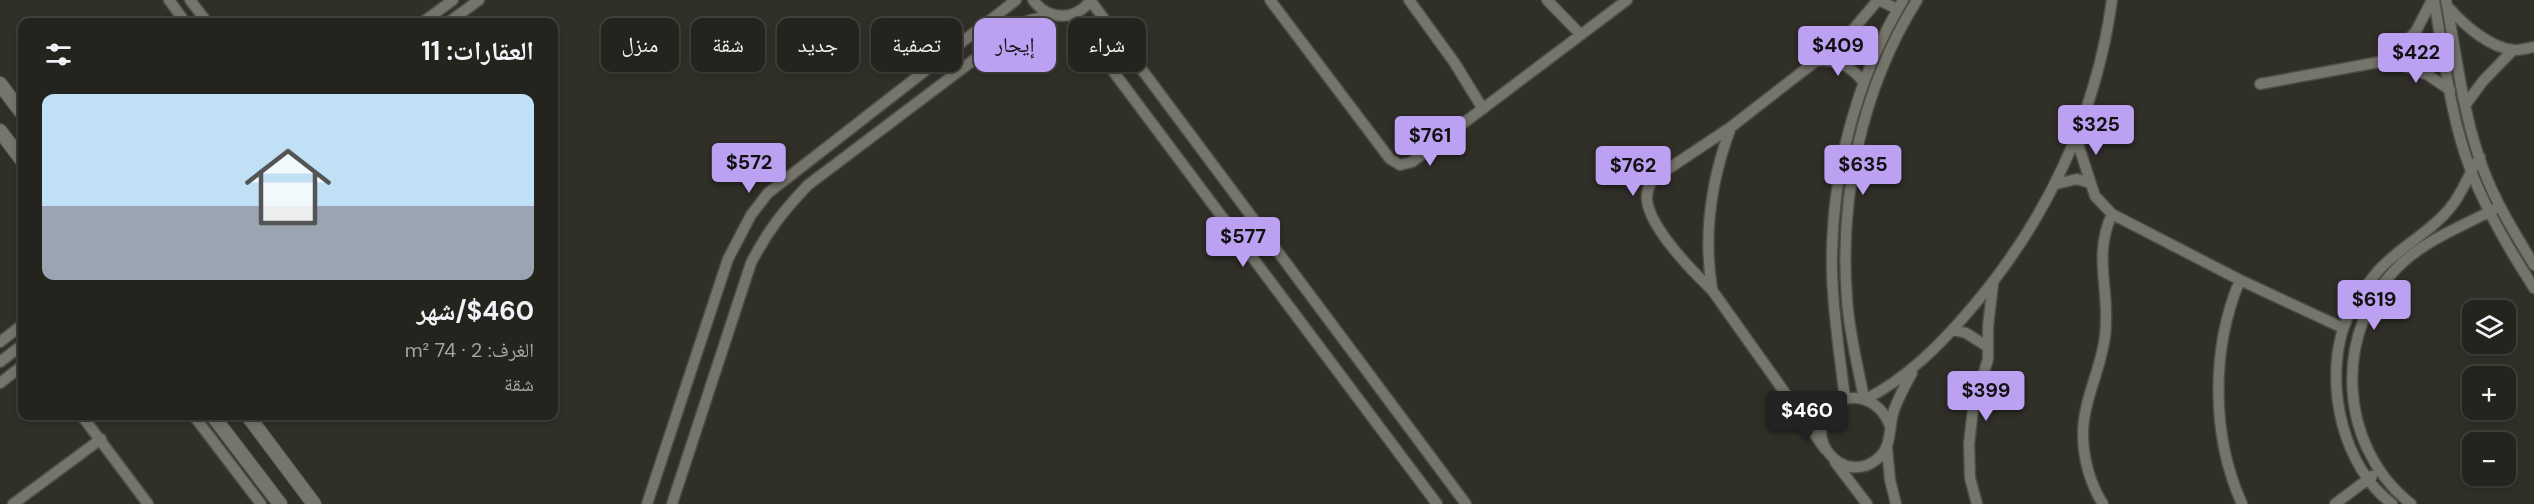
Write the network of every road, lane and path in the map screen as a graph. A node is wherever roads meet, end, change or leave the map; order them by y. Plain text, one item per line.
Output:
1 (169, 0) edge
2 (190, 0) edge
3 (453, 0) edge
4 (479, 0) edge
5 (1016, 0) edge
6 (1034, 0) edge
7 (1090, 0) edge
8 (1270, 0) edge
9 (1409, 0) edge
10 (1547, 0) edge
11 (1627, 0) edge
12 (1878, 0) edge
13 (1917, 0) edge
14 (2112, 0) edge
15 (2433, 0) edge
16 (2447, 3) edge
17 (1900, 4) edge
18 (1053, 15) junction
19 (1071, 15) junction
20 (182, 18) edge
21 (204, 18) edge
22 (428, 18) edge
23 (454, 18) edge
24 (1581, 35) junction
25 (2534, 47) edge
26 (2513, 50) junction
27 (2390, 60) junction
28 (1816, 61) junction
29 (1864, 83) junction
30 (0, 84) edge
31 (2260, 84) dead end
32 (2450, 90) junction
33 (2466, 104) junction
34 (18, 108) edge
35 (1483, 109) junction
36 (1731, 128) junction
37 (0, 131) edge
38 (2076, 138) junction
39 (18, 155) edge
40 (2480, 157) junction
41 (2470, 170) junction
42 (2090, 183) junction
43 (2056, 184) junction
44 (2495, 209) junction
45 (2112, 214) junction
46 (2438, 221) junction
47 (2446, 233) junction
48 (2393, 255) junction
49 (2400, 265) junction
50 (2534, 265) edge
51 (2240, 280) junction
52 (1993, 284) junction
53 (2534, 288) edge
54 (1712, 290) junction
55 (1847, 305) junction
56 (1834, 306) junction
57 (2343, 328) junction
58 (18, 329) edge
59 (1953, 330) junction
60 (10, 334) junction
61 (0, 342) edge
62 (18, 344) edge
63 (1988, 347) junction
64 (18, 350) edge
65 (0, 362) edge
66 (1916, 365) junction
67 (18, 369) edge
68 (0, 383) edge
69 (1845, 399) junction
70 (1865, 399) junction
71 (1790, 401) junction
72 (1828, 411) junction
73 (85, 420) edge
74 (197, 420) edge
75 (216, 420) edge
76 (251, 420) edge
77 (1890, 426) junction
78 (101, 439) junction
79 (1887, 447) junction
80 (1825, 449) junction
81 (1833, 459) junction
82 (2379, 470) junction
83 (2367, 480) junction
84 (13, 504) edge
85 (148, 504) edge
86 (261, 504) edge
87 (280, 504) edge
88 (314, 504) edge
89 (647, 504) edge
90 (672, 504) edge
91 (1437, 504) edge
92 (1466, 504) edge
93 (1867, 504) edge
94 (1896, 504) edge
95 (1977, 504) edge
96 (2103, 504) edge
97 (2242, 504) edge
98 (2335, 504) edge
99 (2392, 504) edge
100 (2411, 504) edge

1 - 20 street
2 - 21 street
3 - 22 street
4 - 23 street
5 - 89 street
6 - 18 street
7 - 19 street
7 - 92 street
8 - 35 street
9 - 35 street
10 - 24 street
11 - 24 street
12 - 17 street
12 - 28 street
13 - 55 street
14 - 38 street
15 - 27 street
15 - 32 street
16 - 26 street
16 - 33 street
17 - 29 street
18 - 19 street
18 - 90 street
19 - 91 street
24 - 35 street
25 - 26 street
26 - 33 street
27 - 31 street
27 - 32 street
28 - 29 street
28 - 36 street
29 - 56 street
30 - 34 street
32 - 41 street
33 - 40 street
36 - 54 street
36 - 54 street
37 - 39 street
38 - 42 street
38 - 43 street
40 - 41 street
40 - 44 street
41 - 44 street
41 - 46 street
42 - 43 street
42 - 45 street
43 - 52 street
44 - 47 street
44 - 50 street
44 - 53 street
45 - 51 street
45 - 96 street
46 - 47 street
46 - 48 street
47 - 49 street
48 - 49 street
48 - 57 street
49 - 82 street
51 - 57 street
51 - 97 street
52 - 59 street
52 - 63 street
54 - 71 street
55 - 56 street
55 - 70 street
56 - 69 street
57 - 83 street
58 - 60 street
59 - 63 street
59 - 66 street
60 - 61 street
60 - 62 street
63 - 95 street
64 - 65 street
66 - 70 street
66 - 77 street
67 - 68 street
69 - 70 street
69 - 72 street
70 - 77 street
71 - 72 street
71 - 80 street
72 - 80 street
73 - 78 street
74 - 86 street
75 - 87 street
76 - 88 street
77 - 79 street
78 - 84 street
78 - 85 street
79 - 81 street
79 - 94 street
80 - 81 street
81 - 93 street
82 - 83 street
82 - 100 street
83 - 98 street
83 - 99 street

